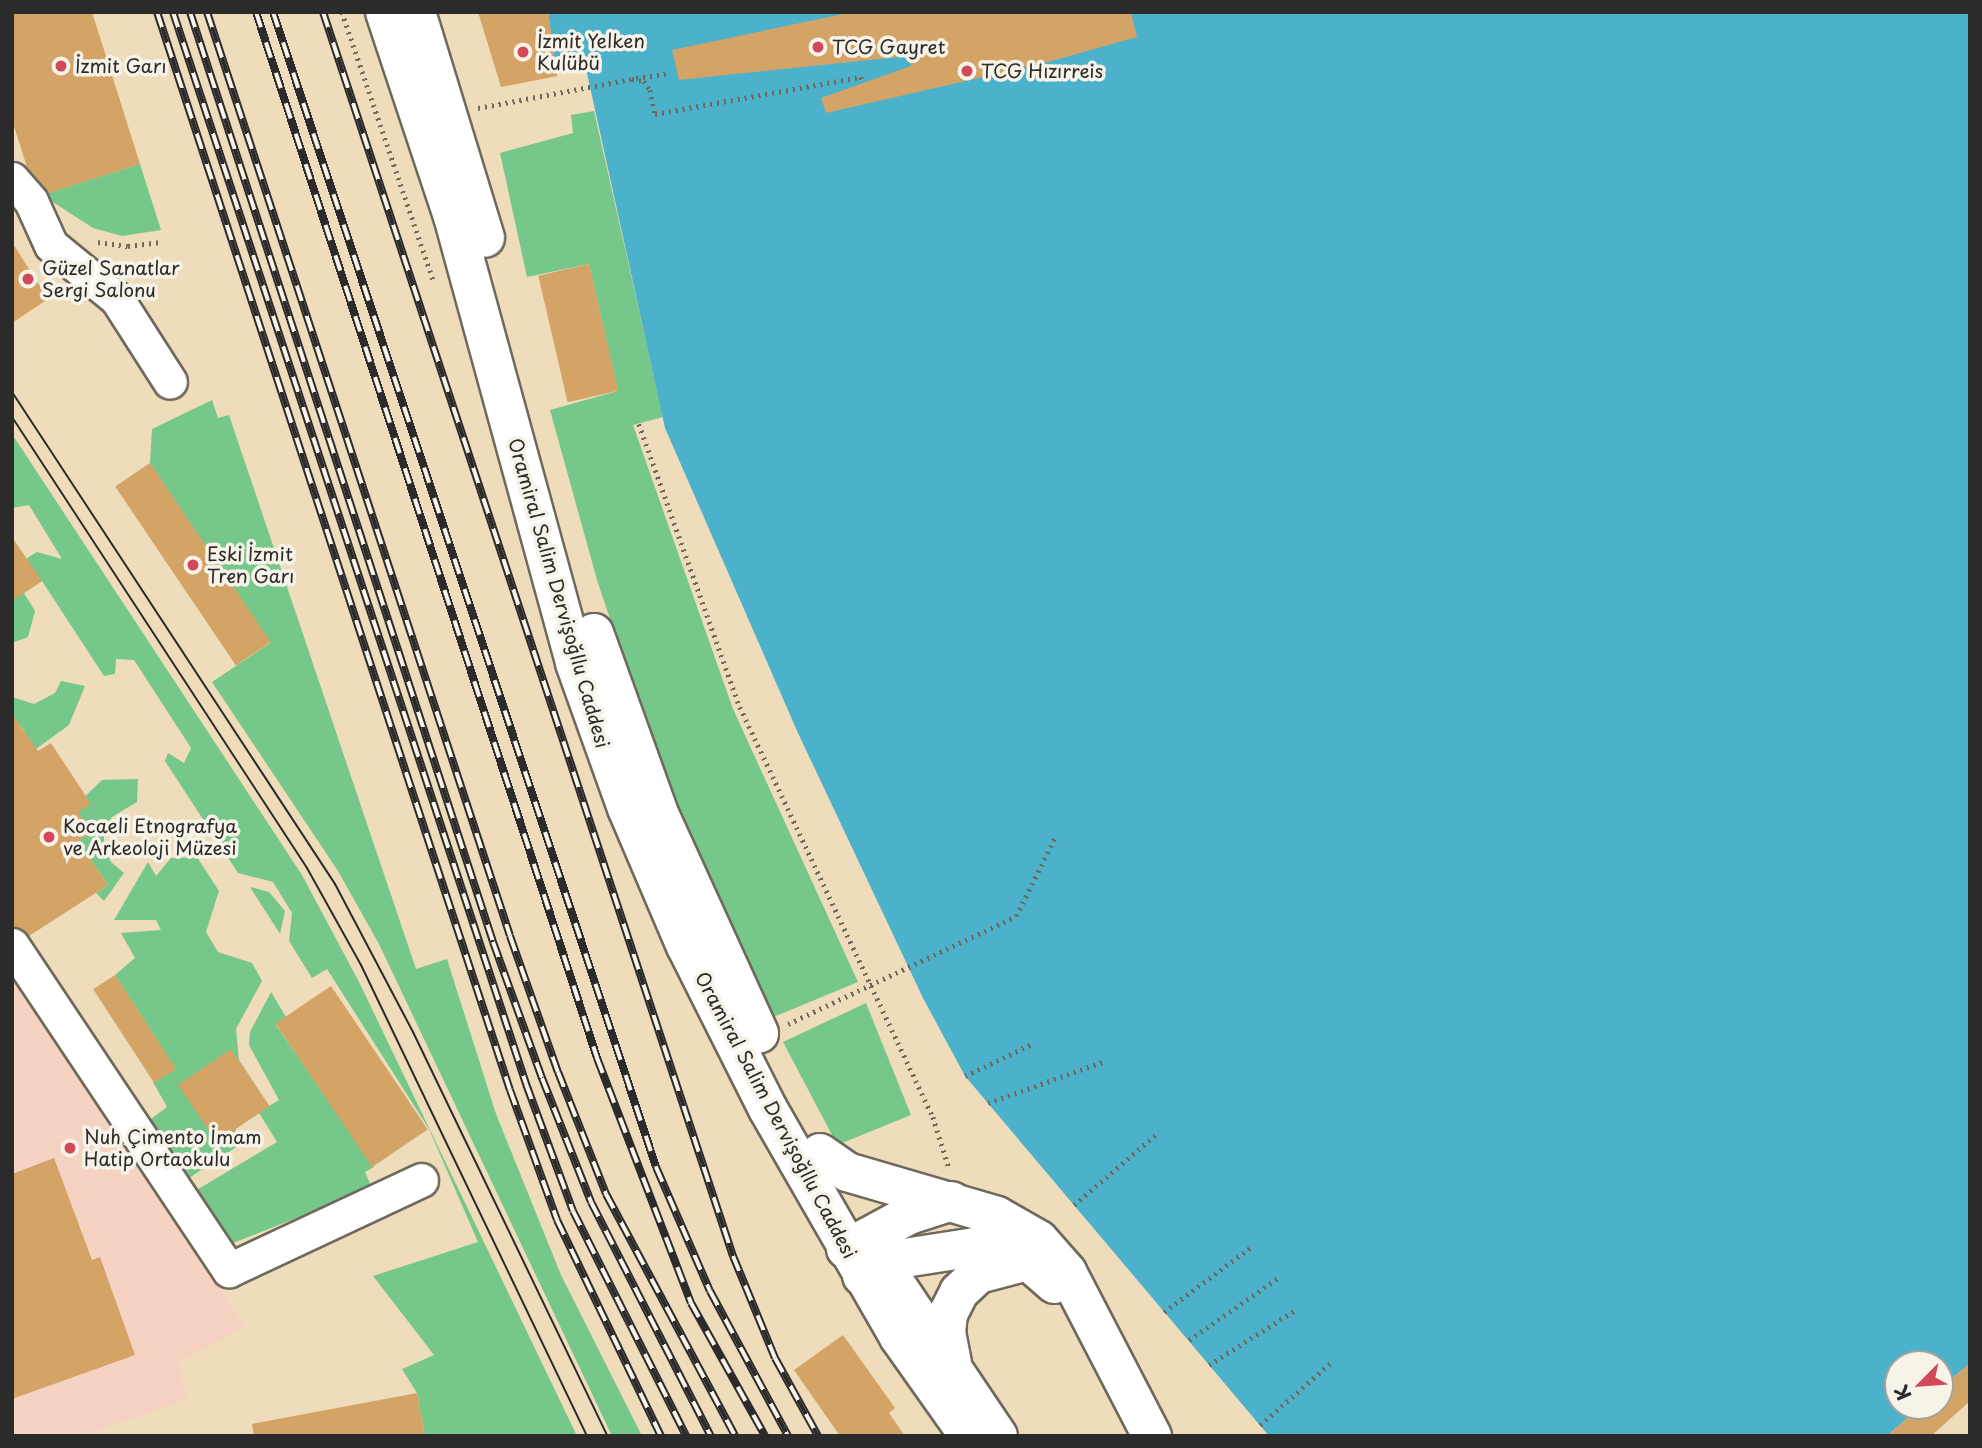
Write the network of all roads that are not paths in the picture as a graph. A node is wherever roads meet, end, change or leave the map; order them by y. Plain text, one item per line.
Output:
1 (386, 12) edge
2 (416, 12) edge
3 (12, 179) edge
4 (170, 382) dead end
5 (12, 945) edge
6 (820, 1153) junction
7 (421, 1180) dead end
8 (951, 1189) junction
9 (864, 1257) junction
10 (1028, 1261) junction
11 (1112, 1359) junction
12 (952, 1365) junction
13 (969, 1436) edge
14 (998, 1436) edge
15 (1152, 1436) edge

1 - 9 main road, Oramiral Salim Dervişoğllu Caddesi
2 - 6 main road, Oramiral Salim Dervişoğllu Caddesi
3 - 4 lane
5 - 7 lane
6 - 8 main road
6 - 9 main road, Oramiral Salim Dervişoğllu Caddesi
8 - 9 main road
8 - 11 main road
9 - 10 main road
9 - 12 main road
9 - 13 main road, Oramiral Salim Dervişoğllu Caddesi
10 - 11 main road
10 - 12 main road
11 - 15 main road
12 - 14 main road

